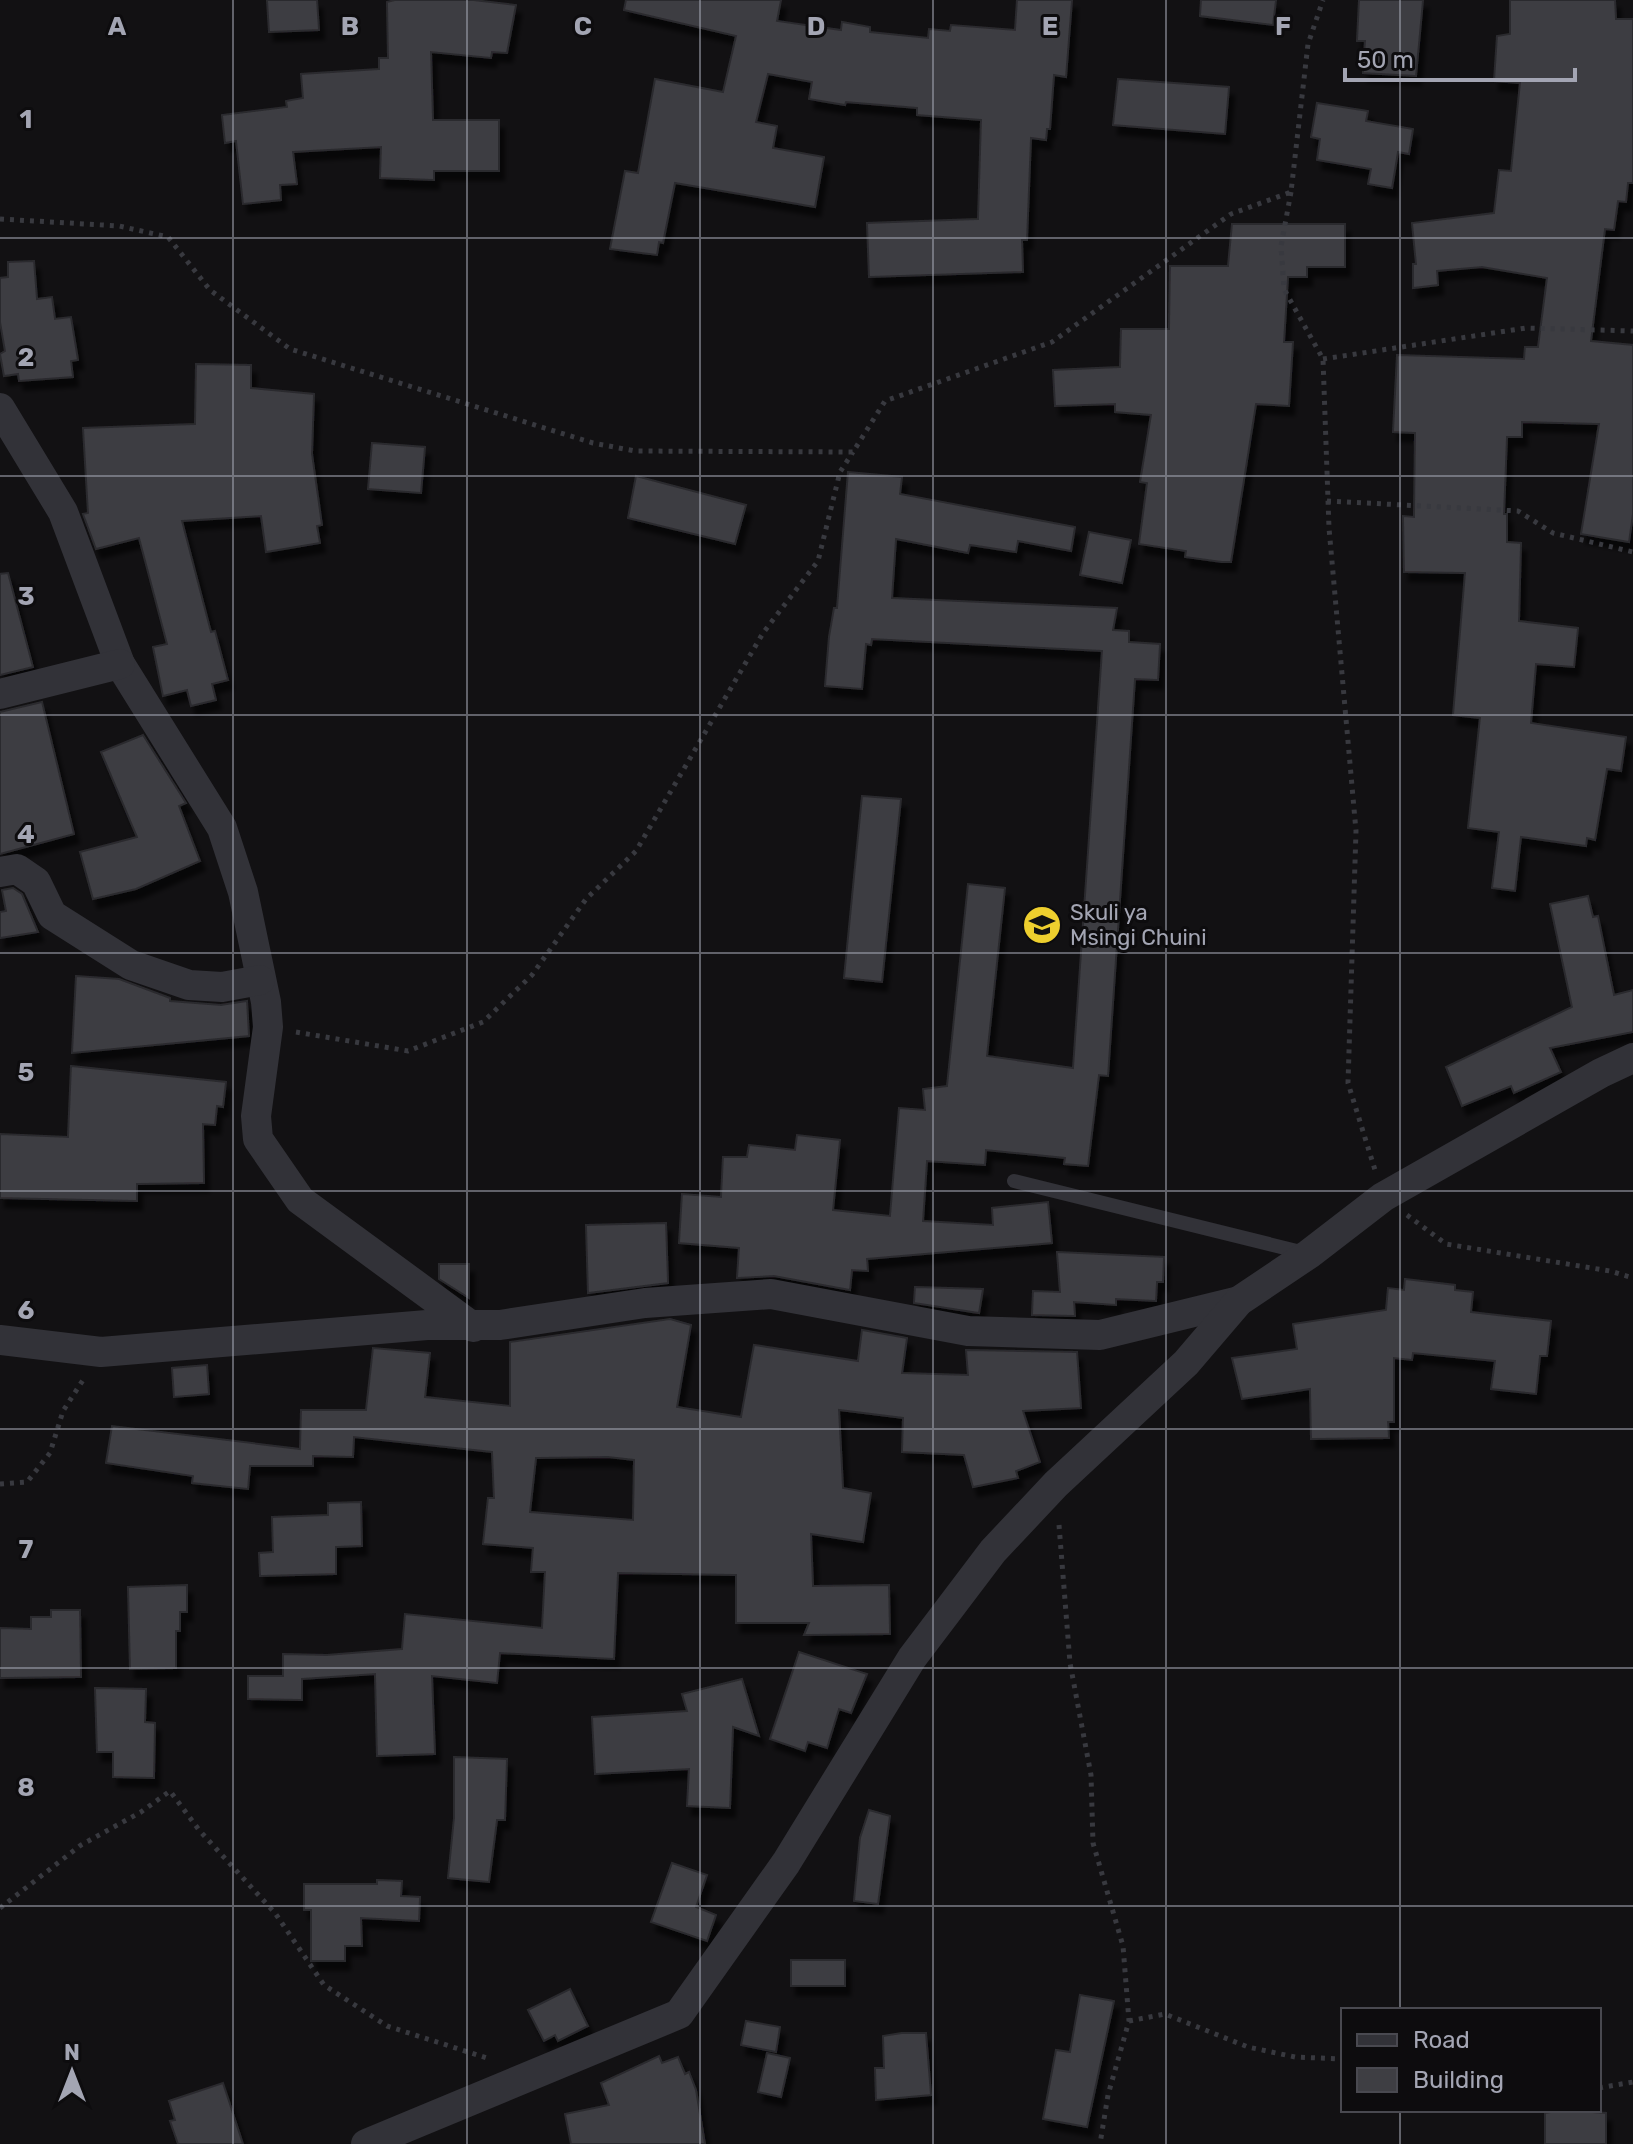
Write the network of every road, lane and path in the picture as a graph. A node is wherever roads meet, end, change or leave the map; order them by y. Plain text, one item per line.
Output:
1 (1323, 0) edge
2 (1291, 192) junction
3 (0, 219) edge
4 (1633, 331) edge
5 (1323, 359) junction
6 (0, 408) edge
7 (853, 452) junction
8 (1327, 501) junction
9 (1633, 552) edge
10 (120, 664) junction
11 (0, 694) edge
12 (0, 872) edge
13 (260, 980) junction
14 (268, 1027) junction
15 (1633, 1058) edge
16 (1014, 1181) dead end
17 (1383, 1197) junction
18 (1309, 1254) junction
19 (1633, 1278) edge
20 (1239, 1301) junction
21 (473, 1327) junction
22 (0, 1340) edge
23 (101, 1352) junction
24 (0, 1484) edge
25 (1056, 1484) junction
26 (0, 1908) edge
27 (1129, 2021) junction
28 (1341, 2059) edge
29 (533, 2075) junction
30 (1633, 2082) edge
31 (1601, 2088) edge
32 (366, 2144) edge
33 (1100, 2144) edge

1 - 2 path
2 - 5 path
2 - 7 path
3 - 7 path
4 - 5 path
5 - 8 path
6 - 10 street
7 - 14 path
8 - 9 path
8 - 17 path
10 - 11 street
10 - 13 street
12 - 13 street
13 - 14 street
14 - 21 street
15 - 17 street
16 - 18 lane
17 - 18 street
17 - 19 path
18 - 20 street
20 - 21 street
20 - 25 street
21 - 23 street
22 - 23 street
23 - 24 path
25 - 27 path
25 - 29 street
26 - 29 path
27 - 28 path
27 - 33 path
29 - 32 street
30 - 31 path

